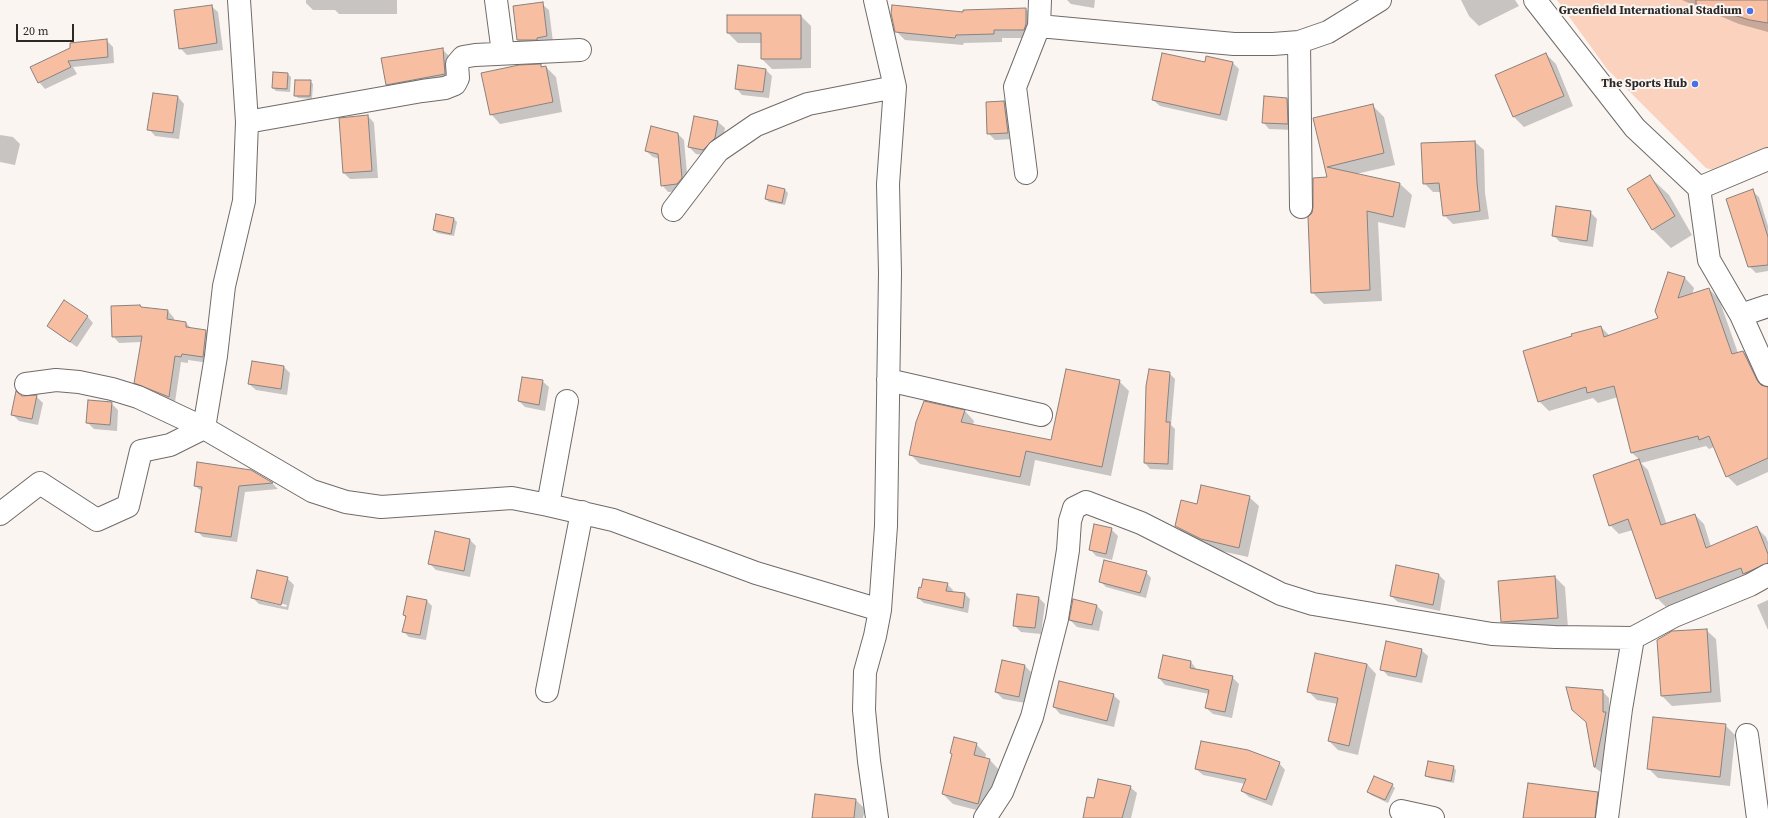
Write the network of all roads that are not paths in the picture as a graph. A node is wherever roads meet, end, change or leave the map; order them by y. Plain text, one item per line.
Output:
1 (239, 0) edge
2 (496, 0) edge
3 (875, 0) edge
4 (1040, 0) edge
5 (1380, 0) edge
6 (1536, 0) edge
7 (1039, 26) junction
8 (1299, 42) junction
9 (580, 50) dead end
10 (503, 53) junction
11 (895, 87) junction
12 (247, 122) junction
13 (1768, 159) edge
14 (1026, 173) dead end
15 (1700, 188) junction
16 (1301, 206) dead end
17 (673, 210) dead end
18 (1768, 306) edge
19 (1741, 315) junction
20 (1768, 374) edge
21 (888, 380) junction
22 (26, 384) dead end
23 (567, 401) dead end
24 (1041, 415) dead end
25 (204, 428) junction
26 (548, 505) junction
27 (582, 512) junction
28 (0, 514) edge
29 (1768, 575) edge
30 (880, 610) junction
31 (1633, 638) junction
32 (548, 691) dead end
33 (1747, 735) dead end
34 (1401, 811) dead end
35 (877, 818) edge
36 (985, 818) edge
37 (1433, 818) edge
38 (1607, 818) edge
39 (1758, 818) edge

1 - 12 street
2 - 10 street
3 - 11 street
4 - 7 street
5 - 8 street
6 - 15 street
7 - 8 street
7 - 14 street
8 - 16 street
9 - 10 street
10 - 12 street
11 - 17 street
11 - 21 street
12 - 25 street
13 - 15 street
15 - 19 street
18 - 19 street
19 - 20 street
21 - 24 street
21 - 30 street
22 - 25 street
23 - 26 street
25 - 26 street
25 - 28 street
26 - 27 street
27 - 30 street
27 - 32 street
29 - 31 street
30 - 35 street
31 - 36 street
31 - 38 street
33 - 39 street
34 - 37 street

